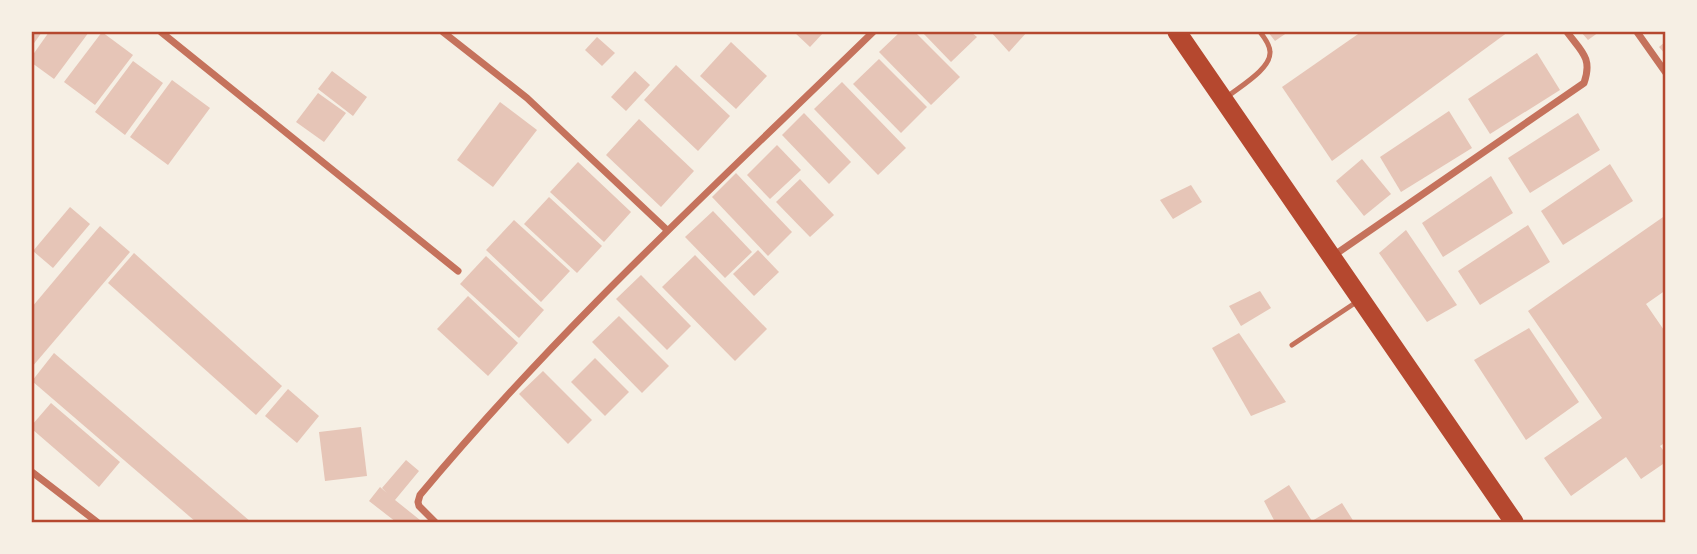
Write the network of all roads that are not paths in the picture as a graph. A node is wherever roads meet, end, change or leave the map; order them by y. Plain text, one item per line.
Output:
1 (161, 32) edge
2 (443, 32) edge
3 (873, 32) edge
4 (1177, 32) edge
5 (1259, 32) edge
6 (1567, 32) edge
7 (1637, 32) edge
8 (1665, 73) edge
9 (1223, 99) junction
10 (667, 230) junction
11 (1332, 257) junction
12 (458, 271) dead end
13 (1361, 299) junction
14 (1292, 345) dead end
15 (32, 472) edge
16 (96, 523) edge
17 (435, 523) edge
18 (1514, 523) edge

1 - 12 street
2 - 10 street
3 - 10 street
4 - 9 highway
5 - 9 lane
6 - 11 street
7 - 8 street
9 - 11 highway
10 - 17 street
11 - 13 highway
13 - 14 lane
13 - 18 highway
15 - 16 street

